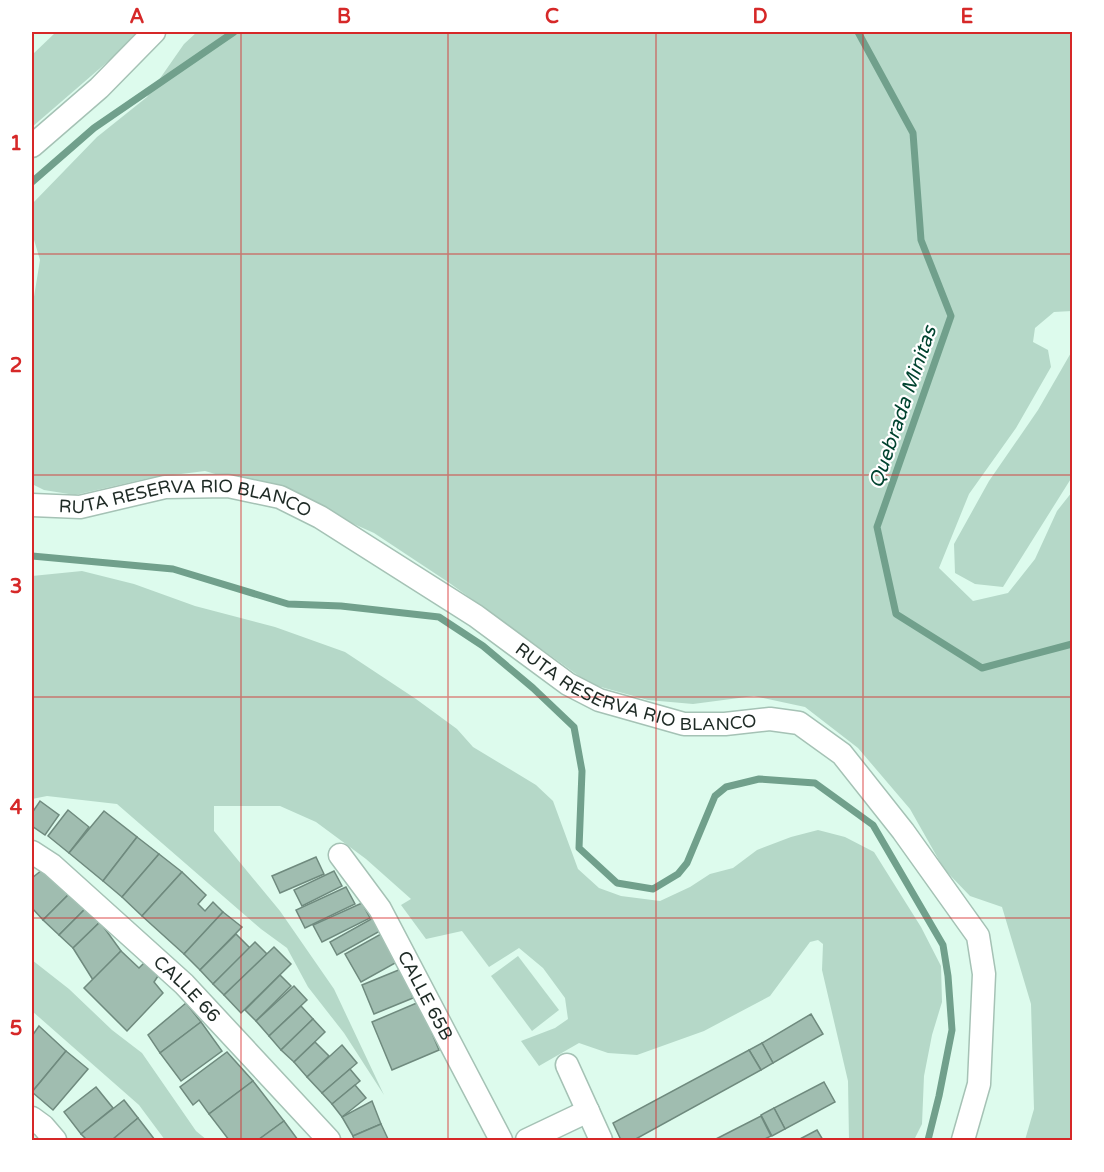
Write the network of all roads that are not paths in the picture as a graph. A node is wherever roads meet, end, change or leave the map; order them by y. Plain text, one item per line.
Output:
1 (154, 32) edge
2 (32, 146) edge
3 (32, 505) edge
4 (32, 852) edge
5 (340, 855) dead end
6 (567, 1065) dead end
7 (588, 1111) junction
8 (32, 1118) edge
9 (55, 1140) edge
10 (329, 1140) edge
11 (501, 1140) edge
12 (527, 1140) edge
13 (601, 1140) edge
14 (963, 1140) edge

1 - 2 street
3 - 14 street, RUTA RESERVA RIO BLANCO
4 - 10 street, CALLE 66
5 - 11 street, CALLE 65B
6 - 7 street
7 - 12 street
7 - 13 street
8 - 9 street

